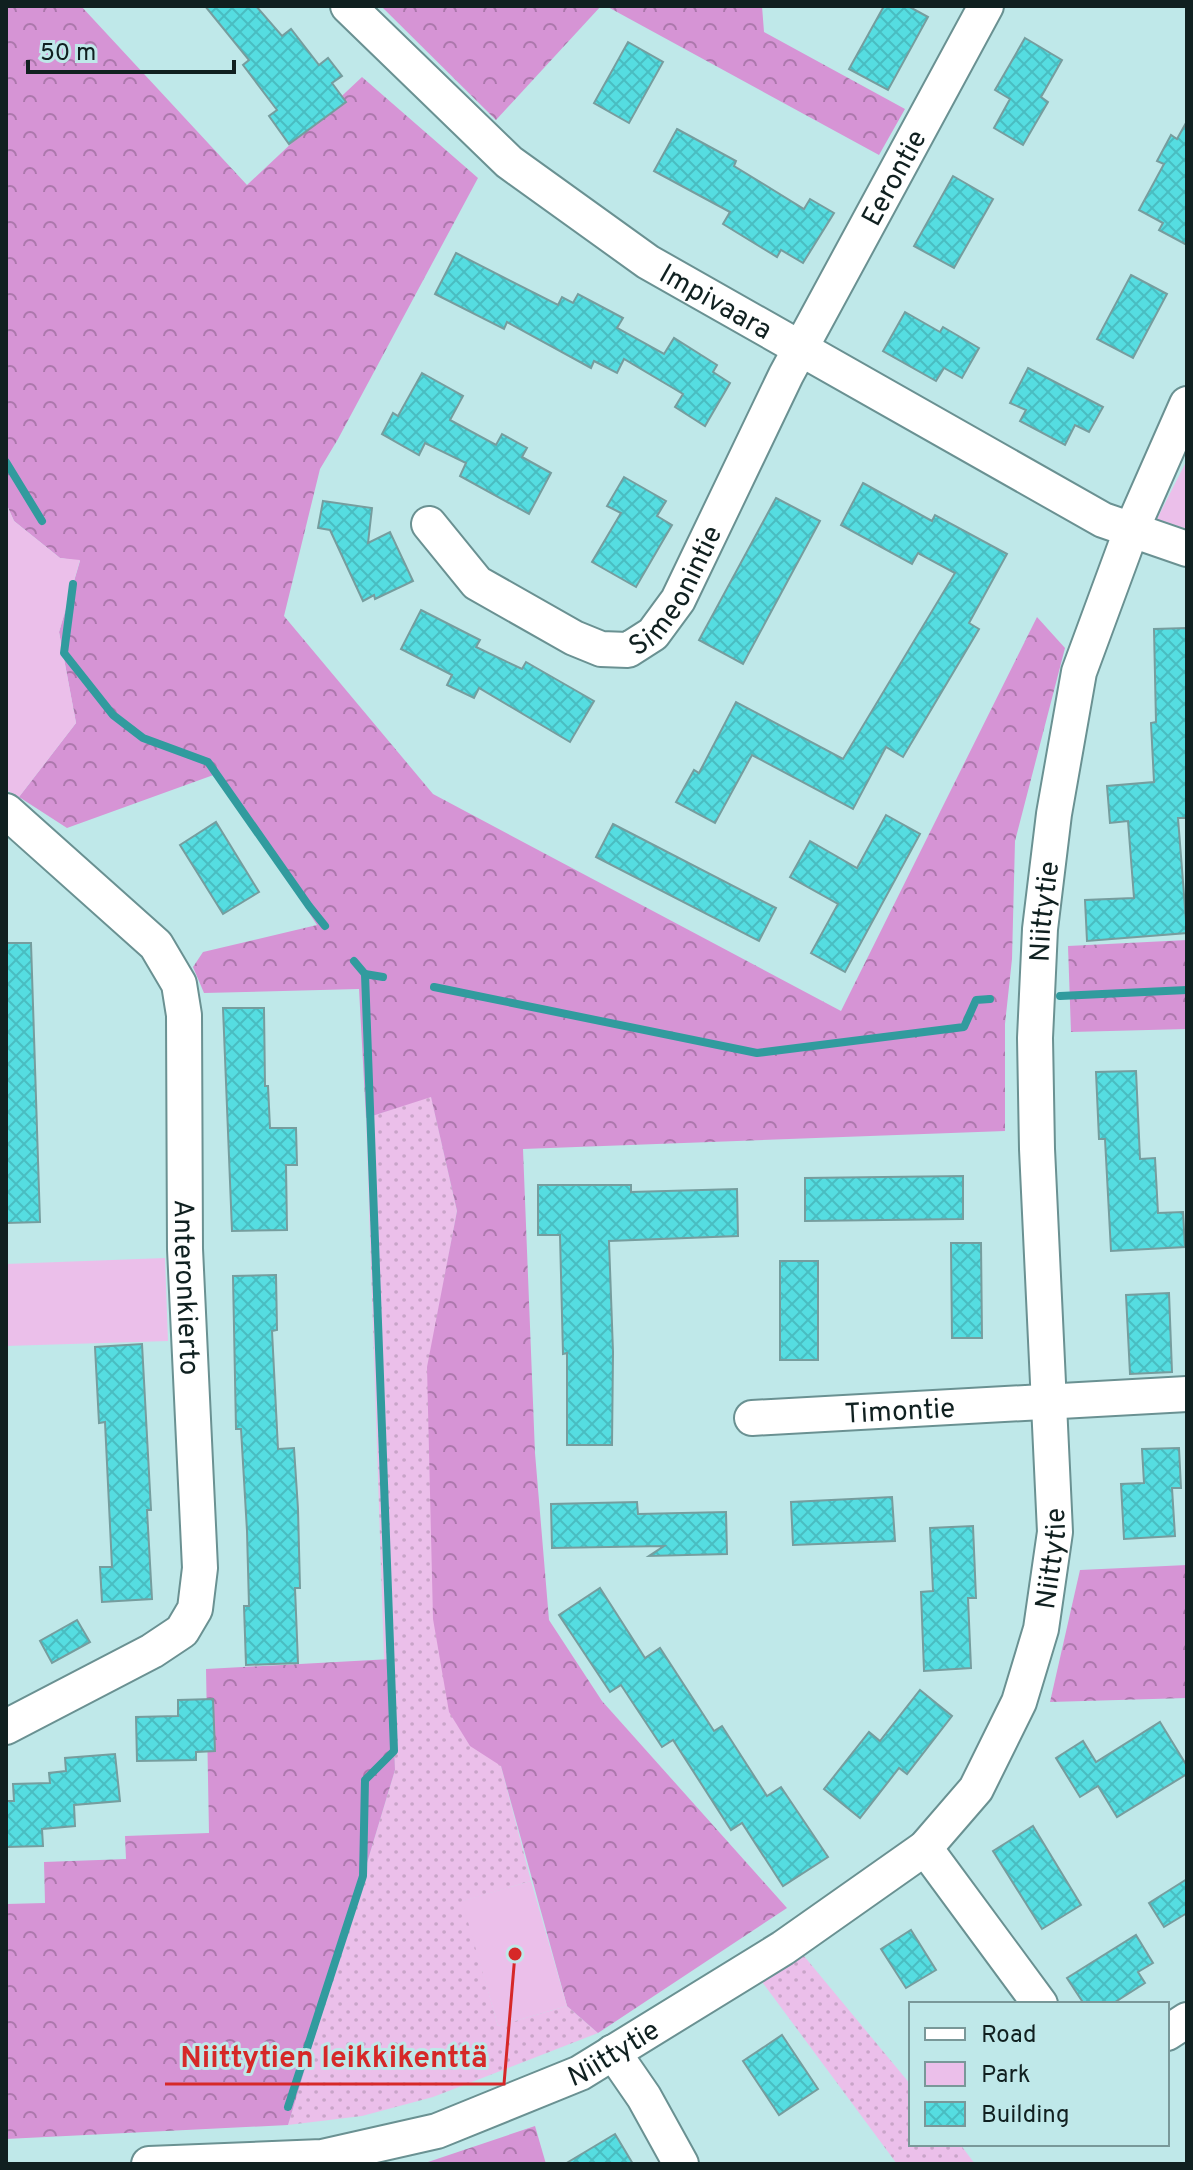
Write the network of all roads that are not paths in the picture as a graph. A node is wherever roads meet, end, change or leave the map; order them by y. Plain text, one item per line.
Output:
1 (348, 6) edge
2 (986, 6) edge
3 (801, 348) junction
4 (1187, 404) edge
5 (429, 524) dead end
6 (1131, 531) junction
7 (1187, 549) edge
8 (6, 811) edge
9 (1187, 1394) edge
10 (1049, 1402) junction
11 (752, 1418) dead end
12 (6, 1727) edge
13 (925, 1848) junction
14 (1039, 2002) edge
15 (1187, 2020) edge
16 (1169, 2032) edge
17 (613, 2052) junction
18 (324, 2161) edge
19 (149, 2164) edge
20 (681, 2164) edge

1 - 3 street, Impivaara
2 - 3 street, Eerontie
3 - 5 street, Simeonintie
3 - 6 street, Impivaara
4 - 6 street, Niittytie
6 - 7 street, Impivaara
6 - 10 street, Niittytie
8 - 12 street, Anteronkierto
9 - 10 street, Timontie
10 - 11 street, Timontie
10 - 13 street, Niittytie
13 - 14 street
13 - 17 street, Niittytie
15 - 16 street
17 - 18 street, Niittytie
17 - 20 street
18 - 19 street, Niittytie

